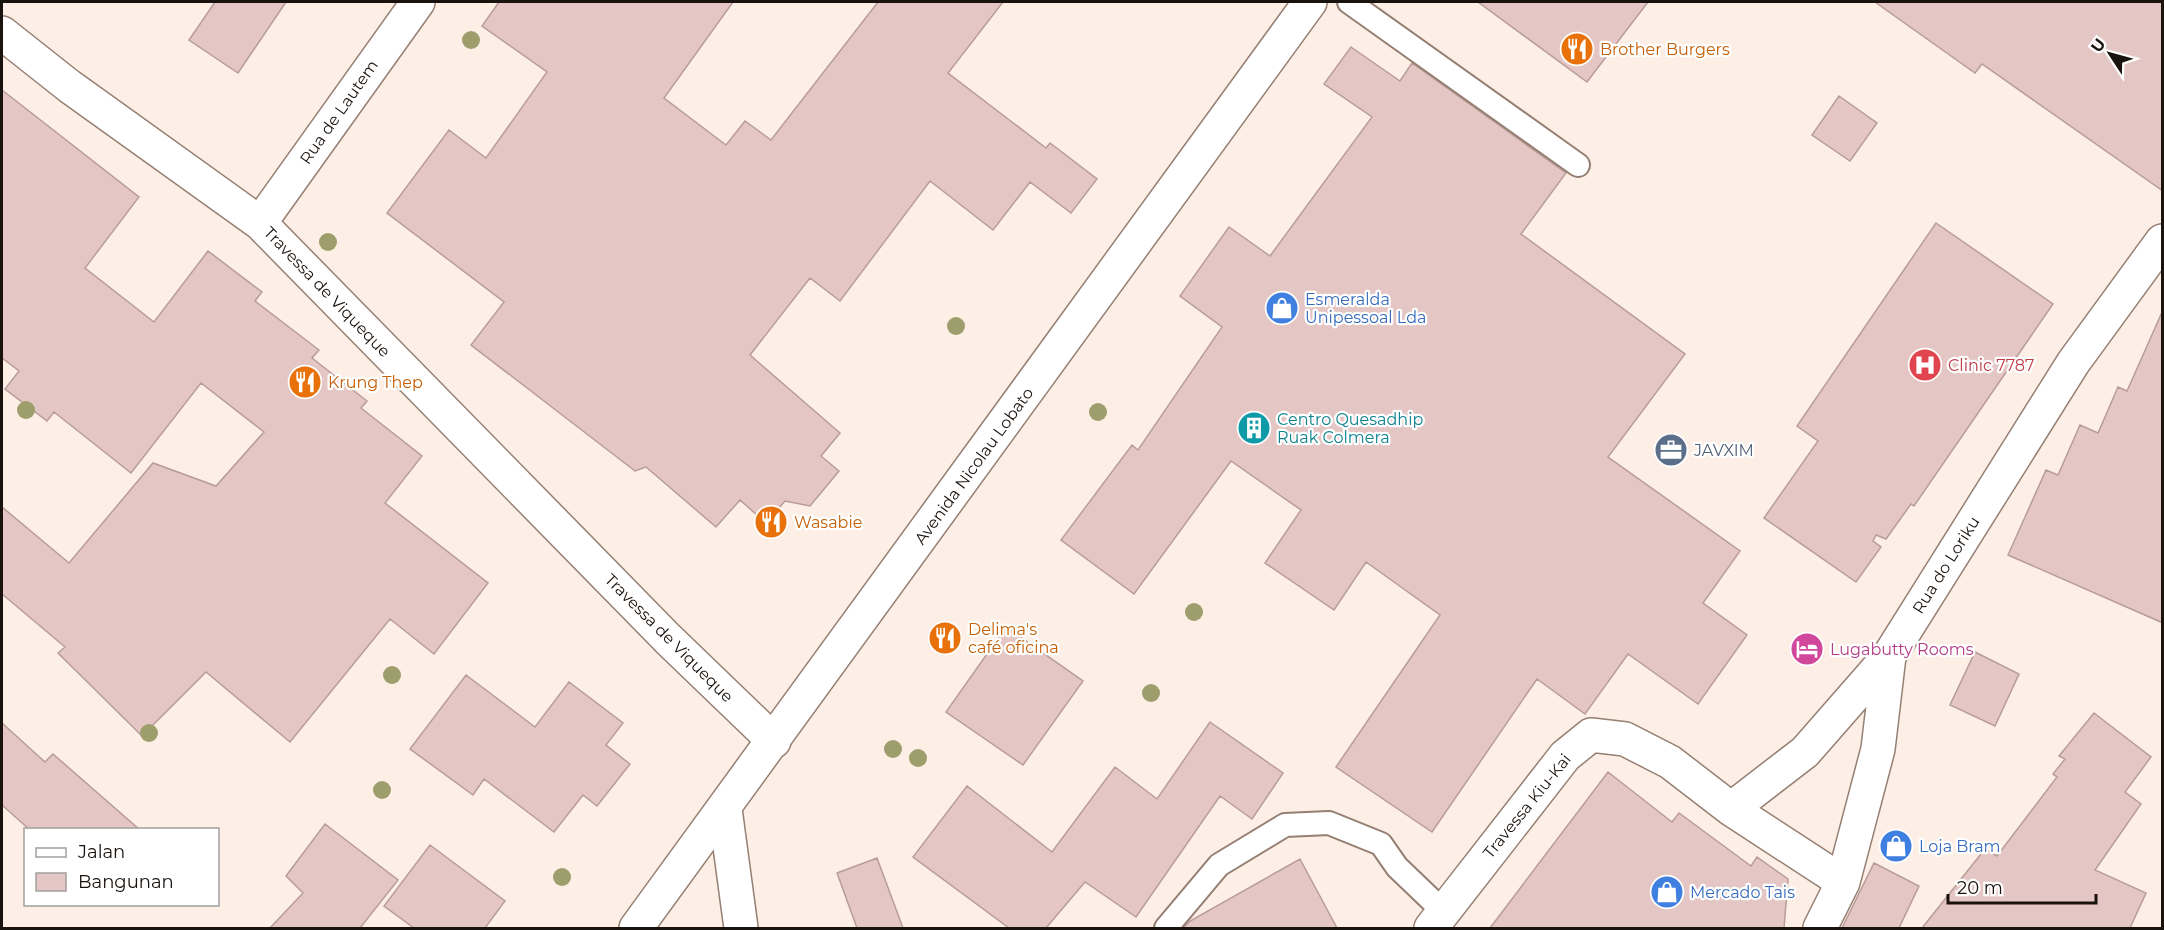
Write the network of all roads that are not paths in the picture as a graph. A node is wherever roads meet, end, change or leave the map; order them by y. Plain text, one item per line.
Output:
1 (418, 2) edge
2 (1310, 2) edge
3 (1350, 2) edge
4 (2, 33) edge
5 (1578, 165) dead end
6 (260, 223) junction
7 (2163, 241) edge
8 (1889, 656) junction
9 (774, 741) junction
10 (725, 809) junction
11 (1731, 809) junction
12 (1843, 882) junction
13 (1438, 920) edge
14 (636, 928) edge
15 (741, 928) edge
16 (1166, 928) edge
17 (1820, 928) edge

1 - 6 street, Rua de Lautem
2 - 9 street, Avenida Nicolau Lobato
3 - 5 lane
4 - 6 street, Travessa de Viqueque
6 - 9 street, Travessa de Viqueque
7 - 8 street, Rua do Loriku
8 - 11 street
8 - 12 street, Rua do Loriku
9 - 10 street, Avenida Nicolau Lobato
10 - 14 street, Avenida Nicolau Lobato
10 - 15 street
11 - 12 street, Travessa Kiu-Kai
11 - 13 street, Travessa Kiu-Kai
12 - 17 street, Rua do Loriku
13 - 16 lane

